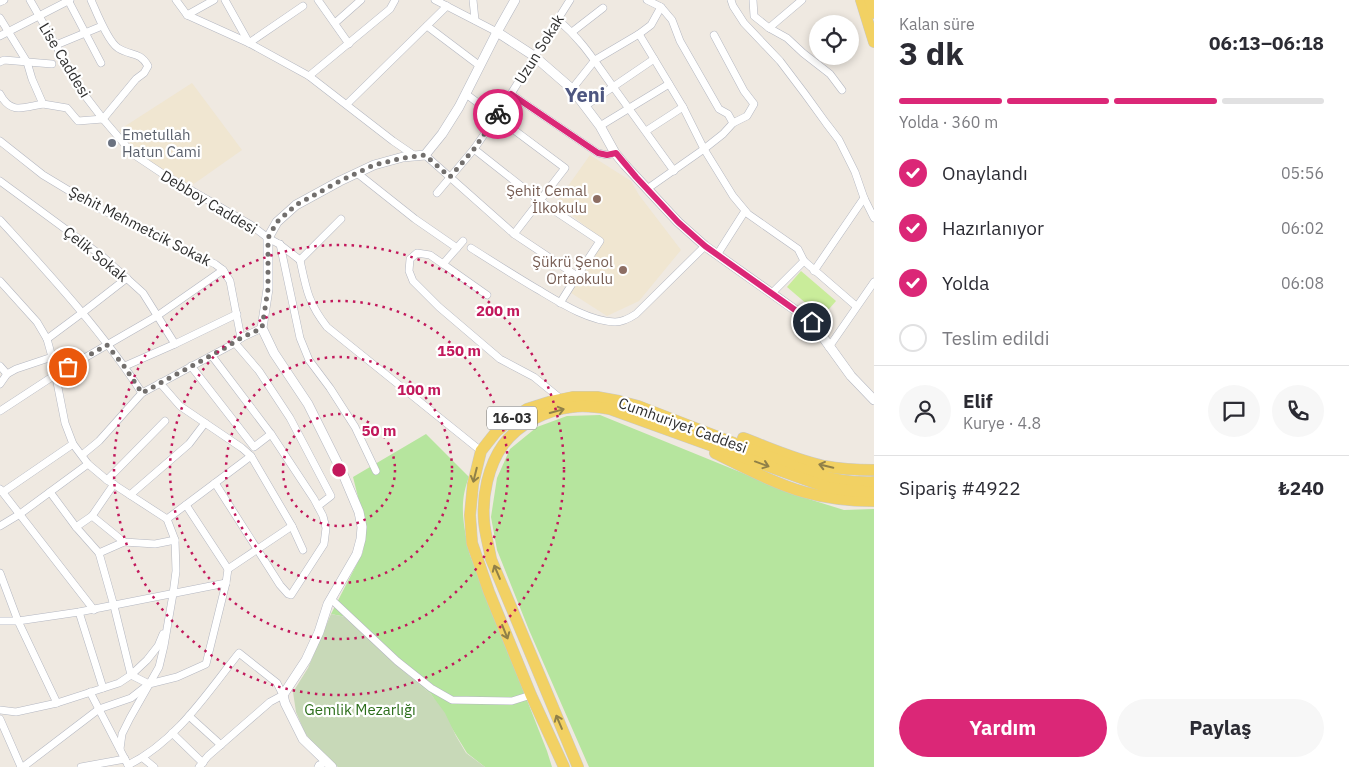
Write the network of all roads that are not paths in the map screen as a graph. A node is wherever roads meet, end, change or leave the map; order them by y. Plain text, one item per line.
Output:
1 (4, 0) edge
2 (30, 0) edge
3 (69, 0) edge
4 (91, 0) edge
5 (176, 0) edge
6 (214, 0) edge
7 (225, 0) edge
8 (318, 0) edge
9 (361, 0) edge
10 (395, 0) edge
11 (435, 0) edge
12 (473, 0) edge
13 (515, 0) edge
14 (570, 0) edge
15 (647, 0) edge
16 (731, 0) edge
17 (754, 0) edge
18 (802, 0) edge
19 (861, 0) edge
20 (870, 0) edge
21 (0, 2) edge
22 (303, 6) dead end
23 (447, 6) junction
24 (661, 7) junction
25 (603, 8) dead end
26 (874, 13) edge
27 (187, 15) junction
28 (39, 16) junction
29 (754, 16) junction
30 (0, 18) edge
31 (475, 20) junction
32 (558, 20) junction
33 (744, 22) junction
34 (335, 23) junction
35 (102, 26) junction
36 (427, 26) junction
37 (769, 28) junction
38 (8, 32) junction
39 (86, 32) junction
40 (497, 32) junction
41 (572, 32) junction
42 (639, 34) junction
43 (714, 35) dead end
44 (0, 36) edge
45 (874, 42) edge
46 (250, 43) junction
47 (349, 44) junction
48 (56, 45) junction
49 (534, 56) junction
50 (654, 59) junction
51 (595, 60) junction
52 (0, 62) edge
53 (27, 62) junction
54 (101, 63) dead end
55 (52, 64) dead end
56 (480, 66) junction
57 (309, 76) junction
58 (669, 84) junction
59 (613, 87) junction
60 (572, 89) junction
61 (842, 90) dead end
62 (0, 94) edge
63 (466, 94) junction
64 (511, 94) junction
65 (43, 104) junction
66 (347, 104) junction
67 (585, 106) junction
68 (683, 107) junction
69 (629, 108) junction
70 (497, 116) junction
71 (103, 119) junction
72 (733, 123) junction
73 (600, 126) junction
74 (646, 131) junction
75 (0, 141) edge
76 (474, 149) junction
77 (704, 149) junction
78 (616, 153) junction
79 (425, 155) junction
80 (415, 156) junction
81 (674, 171) junction
82 (357, 173) junction
83 (450, 177) junction
84 (0, 181) edge
85 (647, 189) junction
86 (437, 193) dead end
87 (864, 198) junction
88 (540, 201) junction
89 (745, 211) junction
90 (874, 218) edge
91 (341, 219) dead end
92 (0, 220) edge
93 (514, 234) junction
94 (268, 238) junction
95 (463, 241) dead end
96 (280, 244) junction
97 (705, 246) junction
98 (456, 248) junction
99 (471, 248) dead end
100 (718, 254) junction
101 (300, 260) junction
102 (804, 261) junction
103 (444, 264) junction
104 (223, 270) junction
105 (814, 271) junction
106 (577, 276) junction
107 (127, 278) junction
108 (0, 281) edge
109 (874, 282) edge
110 (772, 293) junction
111 (487, 295) dead end
112 (560, 303) junction
113 (856, 306) junction
114 (82, 313) junction
115 (237, 314) junction
116 (157, 316) junction
117 (262, 328) junction
118 (47, 339) junction
119 (238, 340) junction
120 (175, 344) junction
121 (107, 345) junction
122 (829, 347) junction
123 (212, 356) junction
124 (52, 357) junction
125 (0, 366) edge
126 (124, 366) junction
127 (191, 366) junction
128 (7, 374) junction
129 (55, 375) junction
130 (160, 383) junction
131 (0, 384) edge
132 (142, 393) junction
133 (561, 400) junction
134 (874, 400) edge
135 (0, 411) edge
136 (165, 421) dead end
137 (661, 421) junction
138 (205, 423) junction
139 (271, 434) junction
140 (73, 444) junction
141 (481, 451) junction
142 (82, 455) junction
143 (251, 456) junction
144 (88, 464) junction
145 (874, 470) edge
146 (376, 471) dead end
147 (110, 482) junction
148 (874, 482) edge
149 (215, 483) junction
150 (2, 490) edge
151 (50, 492) junction
152 (874, 492) edge
153 (130, 495) junction
154 (874, 500) edge
155 (186, 505) junction
156 (318, 506) junction
157 (20, 514) junction
158 (92, 516) junction
159 (167, 519) junction
160 (0, 526) edge
161 (292, 526) junction
162 (76, 527) junction
163 (175, 540) junction
164 (124, 542) junction
165 (256, 550) junction
166 (303, 550) dead end
167 (99, 553) junction
168 (228, 568) junction
169 (0, 573) edge
170 (226, 584) junction
171 (173, 594) junction
172 (331, 599) junction
173 (114, 606) junction
174 (94, 610) junction
175 (79, 612) junction
176 (0, 621) edge
177 (18, 621) junction
178 (168, 622) junction
179 (131, 675) junction
180 (149, 684) junction
181 (103, 688) junction
182 (90, 692) junction
183 (283, 695) junction
184 (531, 695) junction
185 (57, 703) junction
186 (99, 709) junction
187 (0, 710) edge
188 (189, 716) junction
189 (0, 719) edge
190 (172, 733) junction
191 (221, 745) junction
192 (120, 749) junction
193 (143, 758) junction
194 (128, 764) edge
195 (201, 765) edge
196 (330, 765) edge
197 (22, 767) edge
198 (81, 767) edge
199 (154, 767) edge
200 (318, 767) edge
201 (564, 767) edge
202 (578, 767) edge

1 - 21 street
2 - 28 street, Lise Caddesi
3 - 28 street
3 - 39 street
4 - 35 street
5 - 27 street
6 - 27 street
7 - 46 street
8 - 34 street
9 - 34 street
10 - 47 street
11 - 23 street
12 - 31 street
13 - 40 street
14 - 32 street, Uzun Sokak
15 - 24 street
16 - 33 street
17 - 29 street
18 - 37 street
19 - 45 main road
20 - 26 main road
22 - 46 street
23 - 31 street
23 - 36 street
24 - 42 street
24 - 72 street
25 - 41 street
27 - 46 street
28 - 38 street
28 - 48 street, Lise Caddesi
29 - 33 street
29 - 37 street
30 - 38 street
31 - 40 street
32 - 41 street
32 - 49 street, Uzun Sokak
33 - 87 street
34 - 47 street
35 - 39 street
35 - 71 street
36 - 56 street
36 - 66 street
37 - 61 street
38 - 44 street
38 - 53 street
39 - 48 street
39 - 54 street
40 - 49 street
40 - 56 street
41 - 51 street
42 - 50 street
42 - 51 street
43 - 72 street
46 - 57 street
47 - 57 street
48 - 71 street, Lise Caddesi
49 - 60 street
49 - 64 street, Uzun Sokak
50 - 58 street
50 - 59 street
51 - 59 street
51 - 60 street
52 - 53 street
53 - 55 street
53 - 65 street
56 - 63 street
57 - 66 street
58 - 68 street
58 - 69 street
59 - 67 street
59 - 69 street
60 - 67 street
62 - 65 street
63 - 70 street
63 - 79 street
64 - 70 street, Uzun Sokak
64 - 78 street
65 - 71 street
66 - 80 street
67 - 73 street
68 - 74 street
68 - 77 street
69 - 73 street
69 - 74 street
70 - 76 street, Uzun Sokak
70 - 88 street
71 - 94 street, Debboy Caddesi
72 - 77 street
73 - 78 street
74 - 81 street
75 - 104 street, Şehit Mehmetcik Sokak
76 - 83 street, Uzun Sokak
76 - 88 street
77 - 81 street
77 - 89 street
78 - 85 street
79 - 80 street
79 - 83 street
80 - 82 street
81 - 85 street
82 - 94 street
82 - 98 street
83 - 86 street, Uzun Sokak
83 - 93 street
84 - 107 street, Çelik Sokak
85 - 97 street
87 - 90 street
87 - 105 street
88 - 93 street
88 - 106 street
89 - 100 street
89 - 102 street
91 - 101 street
92 - 114 street
93 - 106 street
94 - 96 street, Debboy Caddesi
94 - 117 street
95 - 98 street
96 - 101 street, Debboy Caddesi
96 - 146 street
97 - 100 street
97 - 112 street
98 - 103 street
99 - 112 street
100 - 110 street
101 - 141 street
102 - 105 street
102 - 110 street
103 - 111 street
103 - 133 street
104 - 115 street, Şehit Mehmetcik Sokak
104 - 116 street
105 - 113 street
106 - 112 street
107 - 114 street
107 - 116 street, Çelik Sokak
108 - 118 street
109 - 113 street
110 - 122 street
113 - 122 street
114 - 118 street
114 - 121 street
115 - 119 street, Şehit Mehmetcik Sokak
115 - 120 street
116 - 120 street, Çelik Sokak
116 - 121 street
117 - 119 street
117 - 172 street
118 - 124 street
119 - 123 street
119 - 156 street
120 - 126 street
121 - 126 street
121 - 129 street
122 - 134 street
123 - 127 street
123 - 139 street
124 - 128 street
124 - 129 street
125 - 128 street
126 - 132 street
127 - 130 street
127 - 139 street
128 - 131 street
129 - 135 street
129 - 140 street
130 - 132 street
130 - 138 street
132 - 142 street
133 - 137 main road, Cumhuriyet Caddesi / 16-03
133 - 141 main road, Cumhuriyet Caddesi / 16-03
136 - 147 street
145 -> 137 main road
137 - 148 main road, Cumhuriyet Caddesi / 16-03
137 -> 152 main road, Cumhuriyet Caddesi / 16-03
137 - 154 main road
202 -> 137 main road, Cumhuriyet Caddesi / 16-03
138 - 143 street
138 - 153 street
139 - 156 street
140 - 142 street
140 - 150 street
141 -> 184 main road, Cumhuriyet Caddesi / 16-03
142 - 144 street
143 - 149 street
143 - 161 street
144 - 147 street
144 - 151 street
147 - 153 street
147 - 158 street
149 - 155 street
149 - 165 street
150 - 157 street
151 - 157 street
151 - 162 street
153 - 159 street
155 - 159 street
155 - 168 street
156 - 165 street
157 - 160 street
157 - 174 street
158 - 162 street
158 - 164 street
159 - 163 street
161 - 165 street
161 - 166 street
162 - 167 street
163 - 164 street
163 - 171 street
164 - 167 street
165 - 168 street
167 - 173 street
168 - 170 street
169 - 177 street
170 - 171 street
170 - 180 street
171 - 173 street
171 - 178 street
172 - 183 street
172 - 184 street
173 - 174 street
173 - 179 street
174 - 175 street
175 - 177 street
175 - 181 street
176 - 177 street
177 - 185 street
178 - 179 street
178 - 180 street
179 - 180 street
179 - 181 street
180 - 186 street
180 - 192 street
181 - 182 street
182 - 185 street
182 - 186 street
183 - 188 street
183 - 191 street
183 - 196 street
184 - 201 main road, Cumhuriyet Caddesi / 16-03
185 - 187 street
186 - 192 street
186 - 197 street
188 - 190 street
188 - 191 street
189 - 197 street
190 - 193 street
190 - 195 street
191 - 195 street
192 - 194 street
193 - 194 street
193 - 199 street
194 - 198 street
196 - 200 street

